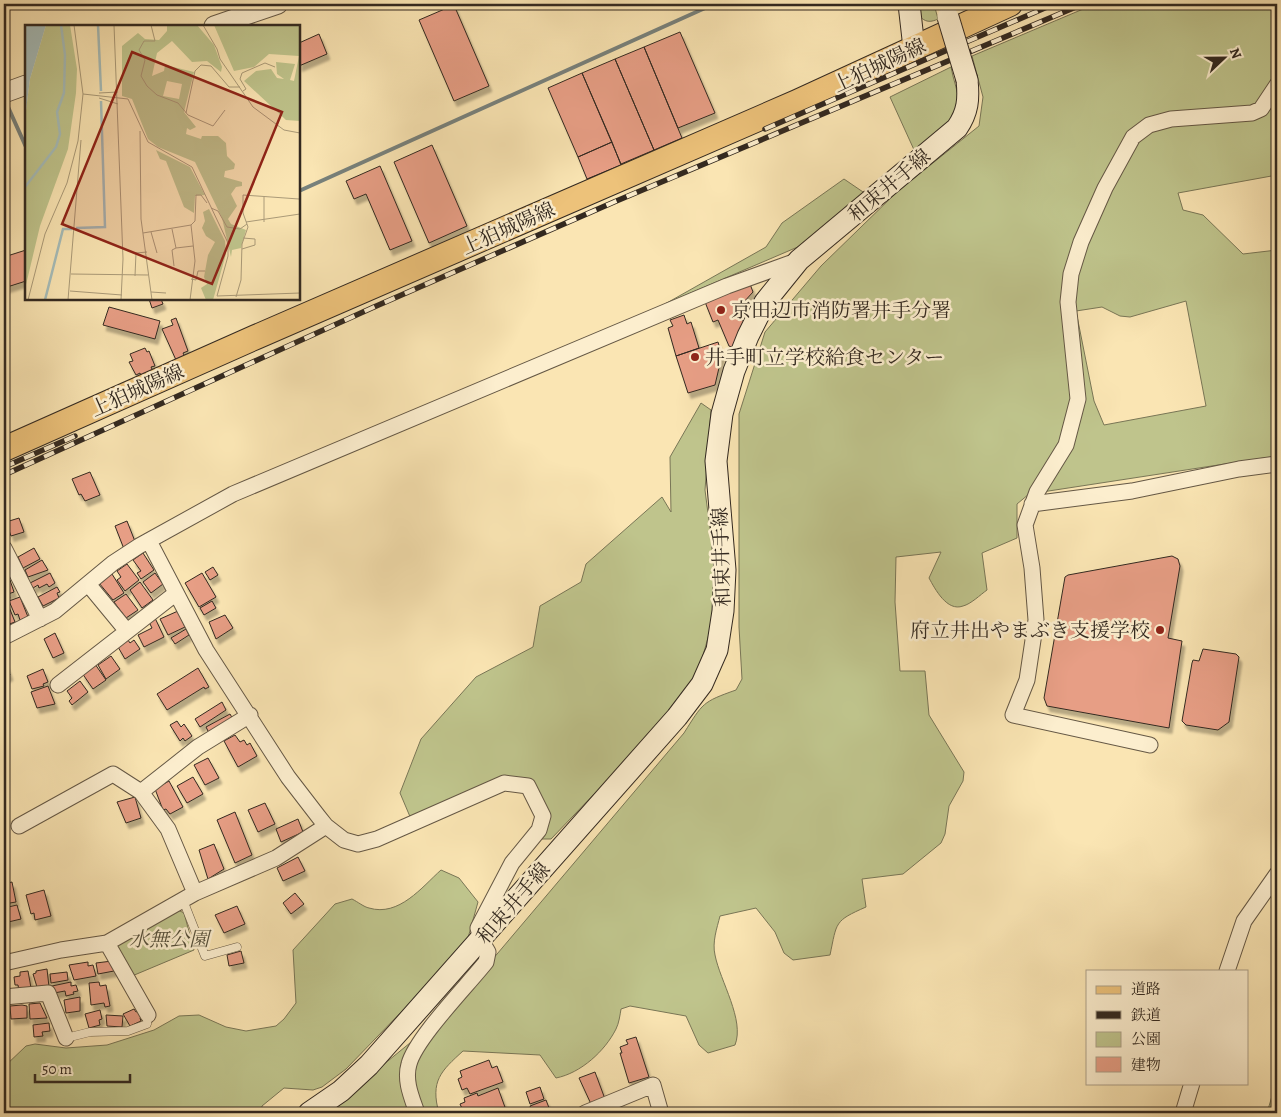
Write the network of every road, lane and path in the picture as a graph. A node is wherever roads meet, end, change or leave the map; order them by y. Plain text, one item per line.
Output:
1 (278, 4) edge
2 (909, 4) edge
3 (1010, 4) edge
4 (946, 10) edge
5 (985, 10) edge
6 (217, 25) edge
7 (914, 48) junction
8 (25, 85) edge
9 (1277, 85) edge
10 (5, 93) edge
11 (799, 260) junction
12 (4, 449) edge
13 (1277, 464) edge
14 (1032, 504) junction
15 (148, 541) junction
16 (4, 548) edge
17 (88, 584) junction
18 (175, 594) junction
19 (40, 619) junction
20 (126, 630) junction
21 (4, 637) edge
22 (58, 685) dead end
23 (250, 715) junction
24 (1150, 745) dead end
25 (141, 792) junction
26 (19, 826) dead end
27 (326, 826) junction
28 (1277, 874) edge
29 (189, 896) junction
30 (481, 940) junction
31 (107, 943) junction
32 (237, 947) dead end
33 (4, 962) edge
34 (1227, 970) edge
35 (4, 997) edge
36 (148, 1015) joint
37 (66, 1038) joint
38 (1192, 1084) edge
39 (309, 1113) edge
40 (417, 1113) edge
41 (585, 1113) edge
42 (661, 1113) edge
43 (1184, 1113) edge

1 - 6 street
2 - 7 main road
3 - 5 main road, 上狛城陽線
4 - 11 main road, 和束井手線, bridge
5 - 7 main road, 上狛城陽線
7 - 12 main road, 上狛城陽線
8 - 10 street
9 - 14 street
11 - 15 street
11 - 30 main road, 和束井手線
13 - 14 street
14 - 24 street
15 - 17 street
15 - 18 street
16 - 19 street
17 - 19 street
17 - 20 street
18 - 20 street
18 - 23 street
19 - 21 street
20 - 22 street
23 - 25 street
23 - 27 street
25 - 26 street
25 - 29 street
27 - 29 street
27 - 30 street
28 - 34 street
29 - 31 street
29 - 32 lane
30 - 39 main road, 和束井手線
30 - 40 street
31 - 33 street
31 - 36 street
35 - 37 street
36 - 37 lane
38 - 43 street
41 - 42 street

